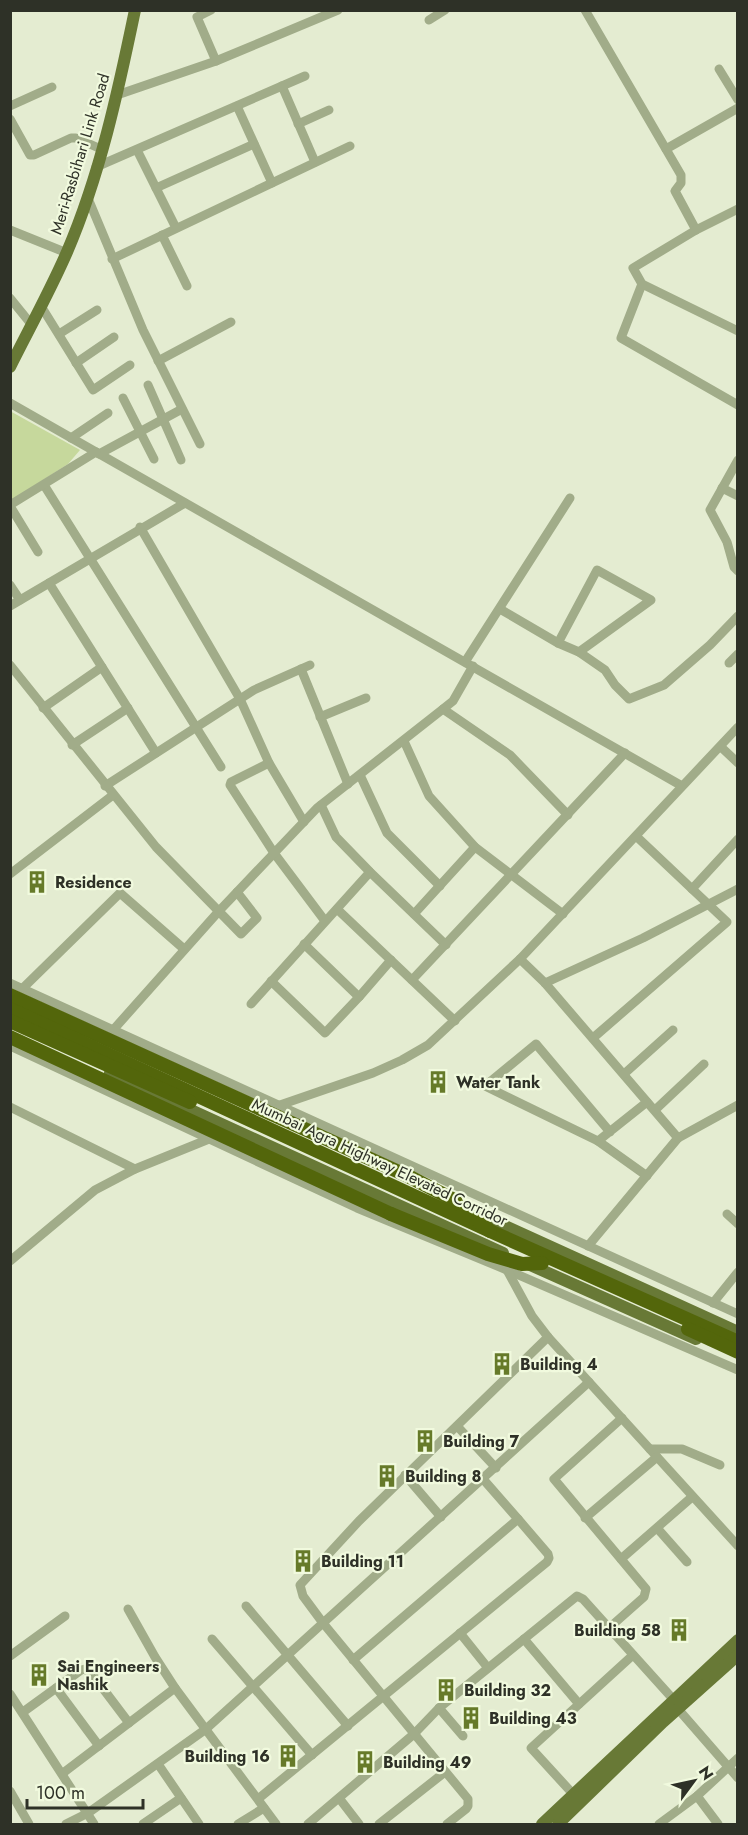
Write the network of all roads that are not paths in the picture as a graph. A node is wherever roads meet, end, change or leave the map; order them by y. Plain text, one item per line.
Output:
1 (135, 10) edge
2 (211, 10) edge
3 (338, 10) edge
4 (445, 10) edge
5 (585, 10) edge
6 (429, 20) dead end
7 (216, 61) junction
8 (719, 69) dead end
9 (305, 76) dead end
10 (282, 86) junction
11 (52, 87) dead end
12 (117, 95) junction
13 (738, 100) edge
14 (10, 106) edge
15 (237, 106) junction
16 (738, 108) edge
17 (329, 110) dead end
18 (10, 118) edge
19 (298, 124) junction
20 (13, 132) edge
21 (254, 144) junction
22 (350, 146) dead end
23 (101, 149) junction
24 (666, 149) junction
25 (137, 150) junction
26 (315, 162) junction
27 (96, 167) junction
28 (272, 183) junction
29 (156, 188) junction
30 (87, 196) junction
31 (738, 209) edge
32 (176, 228) junction
33 (10, 230) edge
34 (696, 230) junction
35 (162, 235) junction
36 (67, 252) junction
37 (112, 259) junction
38 (642, 284) junction
39 (187, 286) dead end
40 (10, 298) edge
41 (41, 306) junction
42 (97, 310) dead end
43 (231, 322) dead end
44 (31, 324) junction
45 (738, 331) edge
46 (59, 334) junction
47 (114, 337) dead end
48 (158, 361) junction
49 (76, 363) junction
50 (130, 364) dead end
51 (10, 367) edge
52 (148, 385) dead end
53 (123, 398) dead end
54 (10, 404) edge
55 (738, 405) edge
56 (182, 409) junction
57 (108, 413) dead end
58 (163, 419) junction
59 (140, 431) junction
60 (70, 438) junction
61 (200, 444) dead end
62 (97, 453) junction
63 (154, 459) dead end
64 (181, 460) dead end
65 (738, 460) edge
66 (44, 485) junction
67 (722, 488) junction
68 (738, 496) edge
69 (570, 498) dead end
70 (185, 502) junction
71 (10, 505) edge
72 (140, 527) junction
73 (38, 552) dead end
74 (90, 558) junction
75 (738, 571) edge
76 (49, 583) junction
77 (10, 585) edge
78 (20, 600) junction
79 (10, 606) edge
80 (500, 609) junction
81 (738, 616) edge
82 (558, 643) junction
83 (579, 652) junction
84 (738, 654) edge
85 (729, 663) dead end
86 (469, 664) junction
87 (10, 665) edge
88 (102, 667) junction
89 (366, 698) dead end
90 (240, 699) junction
91 (44, 708) junction
92 (128, 708) junction
93 (443, 709) junction
94 (320, 717) junction
95 (196, 727) junction
96 (738, 727) edge
97 (404, 741) junction
98 (72, 745) junction
99 (721, 747) junction
100 (156, 753) junction
101 (626, 753) junction
102 (269, 763) junction
103 (738, 763) edge
104 (220, 767) dead end
105 (360, 775) junction
106 (348, 784) junction
107 (105, 786) junction
108 (682, 786) junction
109 (113, 795) junction
110 (321, 805) junction
111 (568, 815) junction
112 (304, 822) junction
113 (636, 836) junction
114 (738, 839) edge
115 (475, 847) junction
116 (274, 853) junction
117 (370, 872) junction
118 (10, 874) edge
119 (512, 875) junction
120 (440, 886) junction
121 (692, 889) junction
122 (738, 889) edge
123 (237, 892) junction
124 (709, 905) junction
125 (337, 909) junction
126 (219, 911) junction
127 (414, 914) junction
128 (563, 914) junction
129 (325, 921) junction
130 (304, 944) junction
131 (446, 945) junction
132 (184, 950) junction
133 (520, 959) junction
134 (391, 960) junction
135 (412, 980) junction
136 (271, 981) junction
137 (10, 982) edge
138 (545, 982) junction
139 (17, 991) edge
140 (359, 997) junction
141 (10, 1001) edge
142 (251, 1004) dead end
143 (10, 1009) edge
144 (10, 1020) edge
145 (455, 1021) junction
146 (10, 1027) edge
147 (114, 1029) junction
148 (673, 1030) dead end
149 (10, 1037) edge
150 (593, 1038) junction
151 (10, 1046) edge
152 (704, 1064) dead end
153 (624, 1074) junction
154 (647, 1102) junction
155 (738, 1105) edge
156 (280, 1106) junction
157 (10, 1107) edge
158 (655, 1110) junction
159 (610, 1132) junction
160 (678, 1138) junction
161 (209, 1139) junction
162 (598, 1142) junction
163 (135, 1169) junction
164 (647, 1176) junction
165 (727, 1214) dead end
166 (738, 1224) edge
167 (490, 1231) junction
168 (588, 1246) junction
169 (10, 1260) edge
170 (542, 1263) junction
171 (507, 1270) junction
172 (738, 1272) edge
173 (713, 1303) junction
174 (738, 1314) edge
175 (738, 1332) edge
176 (548, 1337) junction
177 (738, 1342) edge
178 (738, 1352) edge
179 (738, 1358) edge
180 (738, 1370) edge
181 (589, 1382) junction
182 (622, 1418) junction
183 (457, 1426) junction
184 (650, 1449) junction
185 (657, 1457) junction
186 (720, 1465) dead end
187 (496, 1468) junction
188 (405, 1475) junction
189 (483, 1479) junction
190 (692, 1497) junction
191 (441, 1517) junction
192 (585, 1518) junction
193 (518, 1519) junction
194 (657, 1528) junction
195 (738, 1546) edge
196 (621, 1559) junction
197 (687, 1562) dead end
198 (246, 1606) dead end
199 (128, 1609) dead end
200 (65, 1616) dead end
201 (323, 1623) junction
202 (609, 1628) junction
203 (460, 1634) junction
204 (212, 1639) dead end
205 (524, 1639) junction
206 (738, 1640) edge
207 (287, 1655) junction
208 (633, 1655) junction
209 (738, 1655) edge
210 (10, 1656) edge
211 (353, 1660) junction
212 (488, 1668) junction
213 (253, 1687) junction
214 (56, 1688) junction
215 (175, 1688) junction
216 (10, 1694) edge
217 (384, 1697) junction
218 (579, 1704) junction
219 (676, 1704) junction
220 (439, 1707) junction
221 (22, 1709) junction
222 (10, 1713) edge
223 (129, 1723) junction
224 (348, 1726) junction
225 (206, 1729) junction
226 (414, 1734) junction
227 (463, 1736) dead end
228 (99, 1746) junction
229 (312, 1755) junction
230 (738, 1758) edge
231 (158, 1764) junction
232 (729, 1766) junction
233 (445, 1772) junction
234 (63, 1773) junction
235 (738, 1778) edge
236 (10, 1791) edge
237 (573, 1794) junction
238 (698, 1796) junction
239 (181, 1798) junction
240 (339, 1798) junction
241 (258, 1799) junction
242 (264, 1808) junction
243 (88, 1813) junction
244 (551, 1823) edge
245 (28, 1824) edge
246 (66, 1824) edge
247 (94, 1824) edge
248 (143, 1824) edge
249 (199, 1824) edge
250 (238, 1824) edge
251 (276, 1824) edge
252 (308, 1824) edge
253 (359, 1824) edge
254 (379, 1824) edge
255 (447, 1824) edge
256 (659, 1824) edge
257 (718, 1824) edge

1 - 12 main road, Meri-Rasbihari Link Road
2 - 7 street
3 - 7 street
4 - 6 street
5 - 24 street
7 - 12 street
8 - 13 street
9 - 10 street
10 - 15 street
10 - 19 street
11 - 14 street
12 - 23 main road, Meri-Rasbihari Link Road
15 - 21 street
15 - 25 street
16 - 24 street
17 - 19 street
18 - 20 street
19 - 26 street
20 - 23 street
21 - 28 street
21 - 29 street
22 - 26 street
23 - 27 main road, Meri-Rasbihari Link Road
24 - 34 street
25 - 27 street
25 - 29 street
26 - 28 street
27 - 30 main road, Meri-Rasbihari Link Road
28 - 32 street
29 - 32 street
30 - 36 main road, Meri-Rasbihari Link Road
30 - 37 street
31 - 34 street
32 - 35 street
33 - 36 street
34 - 38 street
35 - 37 street
35 - 39 street
36 - 41 main road, Meri-Rasbihari Link Road
37 - 48 street
38 - 45 street
38 - 55 street
40 - 44 street
41 - 44 main road, Meri-Rasbihari Link Road
41 - 46 street
42 - 46 street
43 - 48 street
44 - 51 main road, Meri-Rasbihari Link Road
46 - 49 street
47 - 49 street
48 - 56 street
49 - 50 street
52 - 58 street
53 - 59 street
54 - 60 street
56 - 58 street
56 - 61 street
57 - 60 street
58 - 59 street
58 - 64 street
59 - 62 street
59 - 63 street
60 - 62 street
62 - 66 street
62 - 70 street
65 - 67 street
66 - 71 street
66 - 74 street
67 - 68 street
67 - 75 street
69 - 80 street
70 - 72 street
70 - 86 street
71 - 73 street
72 - 74 street
72 - 90 street
74 - 76 street
74 - 95 street
76 - 78 street
76 - 88 street
77 - 78 street
78 - 79 street
80 - 82 street
80 - 86 street
81 - 83 street
82 - 83 street
82 - 83 street
84 - 85 street
86 - 93 street
86 - 101 street
87 - 91 street
88 - 91 street
88 - 92 street
89 - 94 street
90 - 94 street
90 - 95 street
90 - 102 street
91 - 98 street
92 - 98 street
92 - 100 street
93 - 97 street
93 - 111 street
94 - 106 street
95 - 100 street
95 - 104 street
96 - 99 street
97 - 105 street
97 - 115 street
98 - 107 street
99 - 103 street
99 - 108 street
100 - 107 street
101 - 108 street
101 - 111 street
102 - 112 street
102 - 116 street
105 - 106 street
105 - 120 street
106 - 110 street
107 - 109 street
108 - 113 street
109 - 118 street
109 - 126 street
110 - 112 street
110 - 117 street
111 - 119 street
112 - 116 street
113 - 121 street
113 - 128 street
114 - 121 street
115 - 119 street
115 - 120 street
116 - 123 street
116 - 129 street
117 - 125 street
117 - 127 street
119 - 128 street
119 - 131 street
120 - 127 street
121 - 124 street
122 - 124 street
123 - 126 street
123 - 126 street
124 - 138 street
124 - 150 street
125 - 129 street
125 - 134 street
126 - 132 street
127 - 131 street
128 - 133 street
129 - 130 street
130 - 136 street
130 - 140 street
131 - 135 street
132 - 139 street
132 - 147 street
133 - 138 street
133 - 145 street
134 - 135 street
134 - 140 street
135 - 145 street
136 - 140 street
136 - 142 street
137 - 139 street
138 - 150 street
139 - 147 street
139 - 167 highway, bridge
141 - 175 main road
143 - 167 highway, Mumbai Agra Highway Elevated Corridor, bridge
144 - 170 highway, Mumbai Agra Highway Elevated Corridor
145 - 156 street
146 - 179 main road
147 - 156 street
148 - 153 street
149 - 170 highway, bridge
150 - 153 street
151 - 161 street
152 - 158 street
153 - 154 street
154 - 158 street
154 - 159 street
155 - 160 street
156 - 168 street
157 - 163 street
158 - 160 street
159 - 162 street
159 - 162 street
160 - 164 street
161 - 163 street
161 - 171 street
162 - 164 street
163 - 169 street
164 - 168 street
165 - 166 street
167 - 177 highway, Mumbai Agra Highway Elevated Corridor
168 - 173 street
170 - 178 highway, Mumbai Agra Highway Elevated Corridor
171 - 176 street
171 - 180 street
172 - 173 street
173 - 174 street
176 - 181 street
176 - 183 street
181 - 182 street
181 - 187 street
182 - 184 street
182 - 192 street
183 - 187 street
183 - 188 street
184 - 185 street
184 - 186 street
185 - 190 street
185 - 192 street
187 - 189 street
188 - 191 street
188 - 201 street
189 - 191 street
189 - 193 street
190 - 194 street
190 - 195 street
191 - 201 street
192 - 196 street
193 - 203 street
193 - 211 street
194 - 196 street
194 - 197 street
196 - 202 street
198 - 207 street
199 - 215 street
200 - 210 street
201 - 207 street
201 - 211 street
202 - 205 street
202 - 208 street
203 - 212 street
203 - 217 street
204 - 213 street
205 - 212 street
205 - 218 street
206 - 219 main road
207 - 213 street
207 - 224 street
208 - 218 street
208 - 219 street
209 - 219 main road
211 - 217 street
212 - 220 street
213 - 225 street
213 - 229 street
214 - 221 street
214 - 223 street
214 - 228 street
215 - 223 street
215 - 225 street
216 - 221 street
217 - 224 street
217 - 226 street
218 - 237 street
219 - 232 street
219 - 237 main road
219 - 244 main road
220 - 226 street
220 - 227 street
221 - 222 street
221 - 234 street
223 - 228 street
224 - 229 street
225 - 231 street
225 - 241 street
226 - 233 street
226 - 240 street
228 - 234 street
229 - 241 street
230 - 232 street
231 - 239 street
231 - 243 street
232 - 235 street
232 - 238 street
233 - 254 street
233 - 255 street
234 - 243 street
236 - 245 street
237 - 244 main road
238 - 256 street
238 - 257 street
239 - 248 street
239 - 249 street
240 - 252 street
240 - 253 street
241 - 242 street
242 - 250 street
242 - 251 street
243 - 246 street
243 - 247 street

